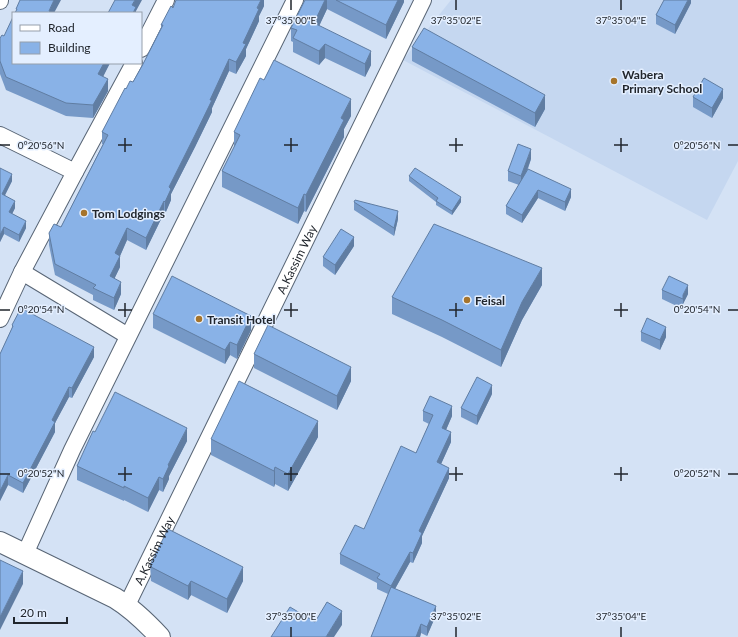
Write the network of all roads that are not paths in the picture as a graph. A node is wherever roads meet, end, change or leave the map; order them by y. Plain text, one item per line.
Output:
1 (166, 0) edge
2 (295, 0) edge
3 (423, 0) edge
4 (142, 47) edge
5 (133, 64) edge
6 (0, 135) edge
7 (75, 172) junction
8 (22, 272) junction
9 (0, 319) edge
10 (128, 336) junction
11 (0, 542) edge
12 (25, 554) junction
13 (127, 605) junction
14 (160, 637) edge

1 - 4 street
2 - 10 street
3 - 13 street, A.Kassim Way
5 - 7 street
6 - 7 street
7 - 8 street
8 - 9 street
8 - 10 street
10 - 12 street
11 - 12 street
12 - 13 street
13 - 14 street

